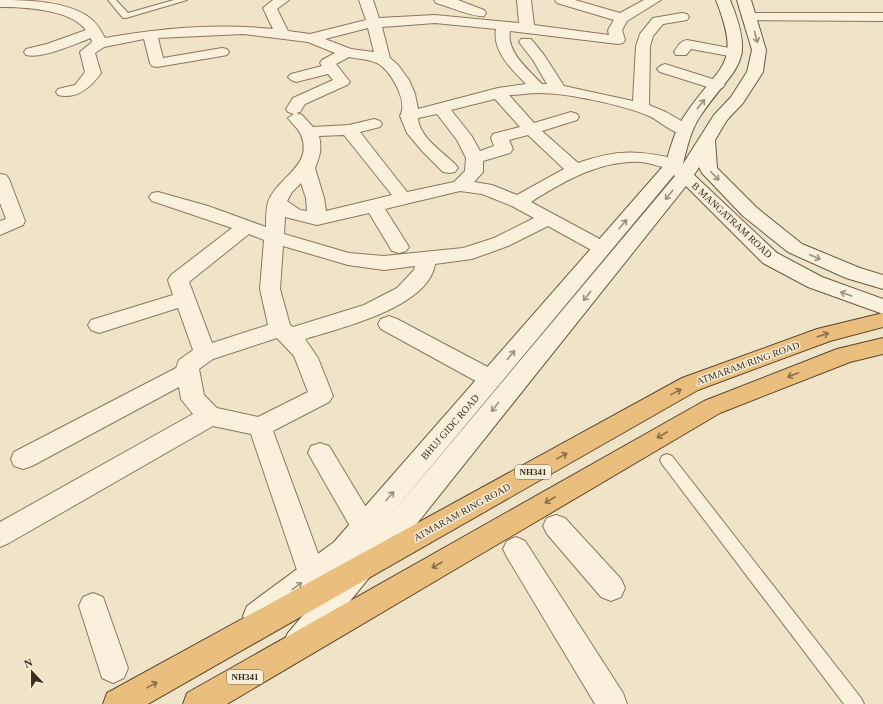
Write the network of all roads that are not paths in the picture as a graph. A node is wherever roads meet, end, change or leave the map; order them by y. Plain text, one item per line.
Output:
1 (112, 0) edge
2 (183, 0) edge
3 (282, 0) edge
4 (366, 0) edge
5 (441, 0) edge
6 (524, 0) edge
7 (562, 0) edge
8 (654, 0) edge
9 (723, 0) edge
10 (744, 0) edge
11 (0, 3) edge
12 (482, 12) edge
13 (682, 17) dead end
14 (749, 17) junction
15 (883, 17) edge
16 (622, 18) junction
17 (372, 23) junction
18 (504, 26) junction
19 (150, 34) junction
20 (282, 34) junction
21 (527, 36) junction
22 (97, 38) junction
23 (310, 38) junction
24 (618, 40) junction
25 (31, 52) dead end
26 (222, 52) dead end
27 (347, 52) junction
28 (681, 52) dead end
29 (643, 53) junction
30 (735, 53) junction
31 (383, 60) junction
32 (332, 68) junction
33 (665, 69) dead end
34 (296, 77) dead end
35 (717, 85) junction
36 (538, 88) junction
37 (558, 89) junction
38 (64, 92) dead end
39 (498, 93) junction
40 (641, 106) junction
41 (440, 107) junction
42 (408, 116) junction
43 (571, 118) dead end
44 (300, 120) junction
45 (374, 124) dead end
46 (532, 129) junction
47 (349, 130) junction
48 (684, 130) junction
49 (707, 140) junction
50 (475, 158) junction
51 (306, 168) junction
52 (449, 168) dead end
53 (576, 170) junction
54 (679, 170) junction
55 (0, 179) edge
56 (460, 186) junction
57 (158, 197) dead end
58 (402, 198) junction
59 (518, 202) junction
60 (277, 203) junction
61 (374, 206) junction
62 (317, 219) junction
63 (548, 219) junction
64 (246, 227) junction
65 (0, 229) edge
66 (274, 237) junction
67 (399, 247) dead end
68 (602, 248) junction
69 (426, 259) junction
70 (883, 282) edge
71 (185, 299) junction
72 (883, 307) edge
73 (883, 320) edge
74 (389, 324) dead end
75 (99, 325) dead end
76 (286, 332) junction
77 (883, 346) edge
78 (204, 353) junction
79 (188, 372) junction
80 (491, 378) junction
81 (210, 416) junction
82 (260, 427) junction
83 (320, 453) dead end
84 (23, 459) dead end
85 (667, 460) dead end
86 (556, 526) dead end
87 (364, 527) junction
88 (0, 535) edge
89 (516, 549) dead end
90 (309, 567) dead end
91 (358, 570) junction
92 (611, 588) dead end
93 (93, 606) dead end
94 (293, 649) junction
95 (198, 659) junction
96 (113, 668) dead end
97 (118, 704) edge
98 (198, 704) edge
99 (612, 704) edge
100 (855, 704) edge

1 - 2 lane
3 - 20 street
4 - 17 street
5 - 12 street
6 - 21 street
7 - 16 street
8 - 16 street
9 - 30 street
10 - 14 street, BHUJ GIDC ROAD
11 - 22 street
12 - 17 street
12 - 18 street
13 - 29 street
14 - 15 street
14 -> 49 street, BHUJ GIDC ROAD
16 - 24 street
17 - 23 street
17 - 31 street
18 - 21 street
18 - 36 street
19 - 20 street
19 - 22 street
19 - 26 street
20 - 23 street
21 - 24 street
21 - 37 street
22 - 25 street
22 - 38 street
23 - 27 street
24 - 29 street
27 - 31 street
27 - 32 street
28 - 30 street
29 - 40 street
30 - 35 street
31 - 42 street
32 - 34 street
32 - 44 street
33 - 35 street
48 -> 35 street
36 - 37 street
36 - 39 street
37 - 40 street
39 - 41 street
39 - 46 street
40 - 48 street
41 - 42 street
41 - 50 street
42 - 52 street
43 - 46 street
44 - 47 street
44 - 51 street
45 - 47 street
46 - 50 street
46 - 53 street
47 - 58 street
48 - 54 street
49 - 54 street, BHUJ GIDC ROAD
49 -> 70 street, B MANGATRAM ROAD
50 - 56 street
51 - 60 street
51 - 62 street
53 - 54 street
53 - 59 street
68 -> 54 street, BHUJ GIDC ROAD
72 -> 54 street, B MANGATRAM ROAD
54 -> 91 street, BHUJ GIDC ROAD
55 - 65 street
56 - 58 street
56 - 59 street
57 - 64 street
58 - 61 street
59 - 63 street
60 - 62 street
60 - 66 street
61 - 62 street
61 - 67 street
63 - 68 street
63 - 69 street
64 - 66 street
64 - 71 street
66 - 69 street
66 - 76 street
80 -> 68 street, BHUJ GIDC ROAD
69 - 76 street
71 - 75 street
71 - 78 street
91 -> 73 highway, ATMARAM RING ROAD / NH341
74 - 80 street
76 - 78 street
76 - 82 street
77 -> 94 highway, NH341
78 - 79 street
79 - 81 street
79 - 84 street
87 -> 80 street, BHUJ GIDC ROAD
81 - 82 street
81 - 88 street
82 - 90 street
83 - 87 street
85 - 100 lane
86 - 92 street
95 -> 87 street, BHUJ GIDC ROAD
89 - 99 street
91 - 94 street, BHUJ GIDC ROAD
91 - 95 highway, ATMARAM RING ROAD / NH341
93 - 96 street
94 - 98 highway, NH341
97 -> 95 highway, ATMARAM RING ROAD / NH341

